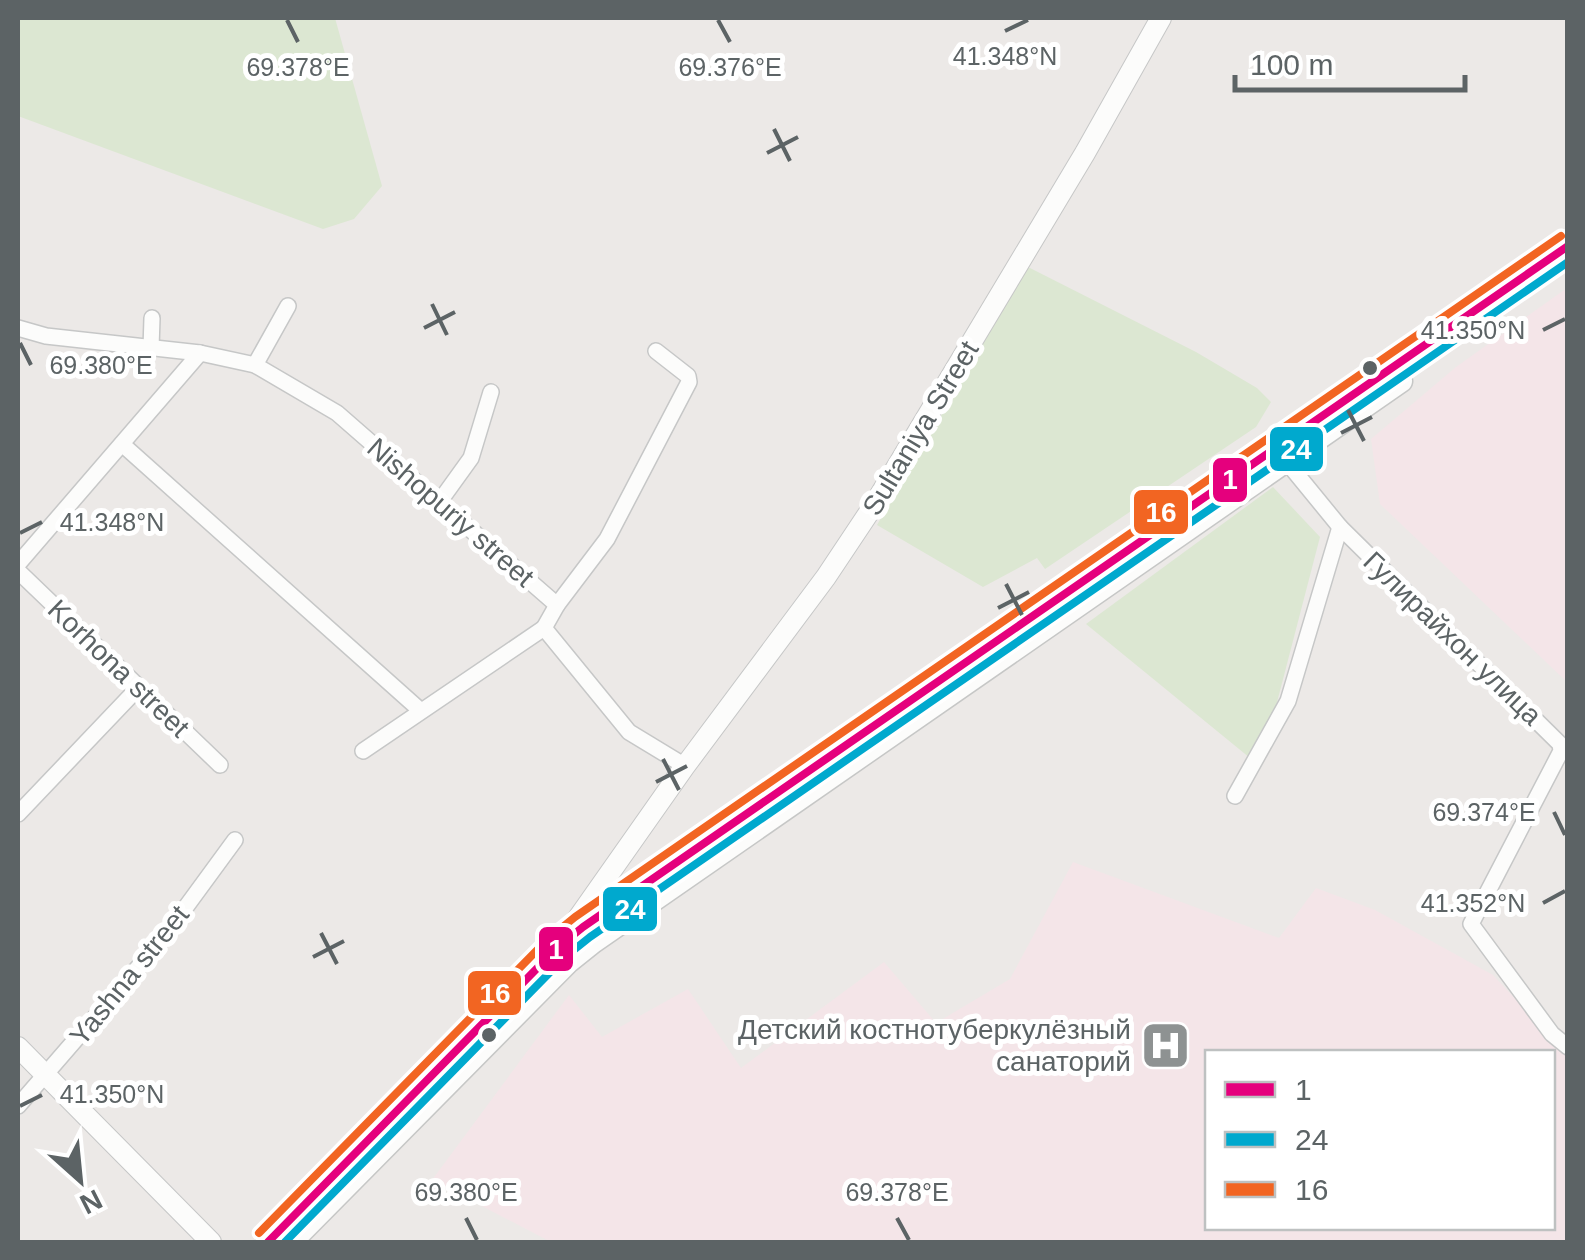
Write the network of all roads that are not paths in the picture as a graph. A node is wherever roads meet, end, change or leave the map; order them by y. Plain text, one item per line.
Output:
1 (1161, 18) edge
2 (1568, 246) edge
3 (1568, 264) edge
4 (288, 306) dead end
5 (152, 318) dead end
6 (18, 328) edge
7 (152, 348) junction
8 (656, 351) dead end
9 (200, 353) junction
10 (255, 365) junction
11 (491, 392) dead end
12 (122, 444) junction
13 (1281, 454) junction
14 (440, 501) junction
15 (1340, 527) junction
16 (18, 567) edge
17 (556, 605) junction
18 (544, 628) junction
19 (139, 687) junction
20 (421, 711) junction
21 (363, 751) dead end
22 (220, 764) dead end
23 (685, 766) junction
24 (1235, 796) dead end
25 (18, 814) edge
26 (235, 840) dead end
27 (558, 948) junction
28 (18, 1047) edge
29 (1568, 1047) edge
30 (47, 1075) junction
31 (18, 1106) edge
32 (280, 1240) edge
33 (211, 1242) edge

1 - 23 street, Sultаniya Street
2 - 13 main road
3 - 13 main road
4 - 10 street
5 - 7 street
6 - 7 street, Nishopuriy street
7 - 9 street, Nishopuriy street
8 - 17 street
9 - 10 street, Nishopuriy street
9 - 12 street
10 - 14 street, Nishopuriy street
11 - 14 street
12 - 16 street
12 - 20 street
13 - 15 street
13 - 27 main road
13 - 32 main road
14 - 17 street, Nishopuriy street
15 - 24 street, Гулирайхон улица
15 - 29 street, Гулирайхон улица
16 - 19 street, Korhona street
17 - 18 street, Nishopuriy street
18 - 20 street
18 - 23 street
19 - 22 street, Korhona street
19 - 25 street
20 - 21 street
23 - 27 street, Sultаniya Street
26 - 30 street, Yashna street
27 - 32 main road
28 - 30 street
30 - 31 street, Yashna street
30 - 33 street

